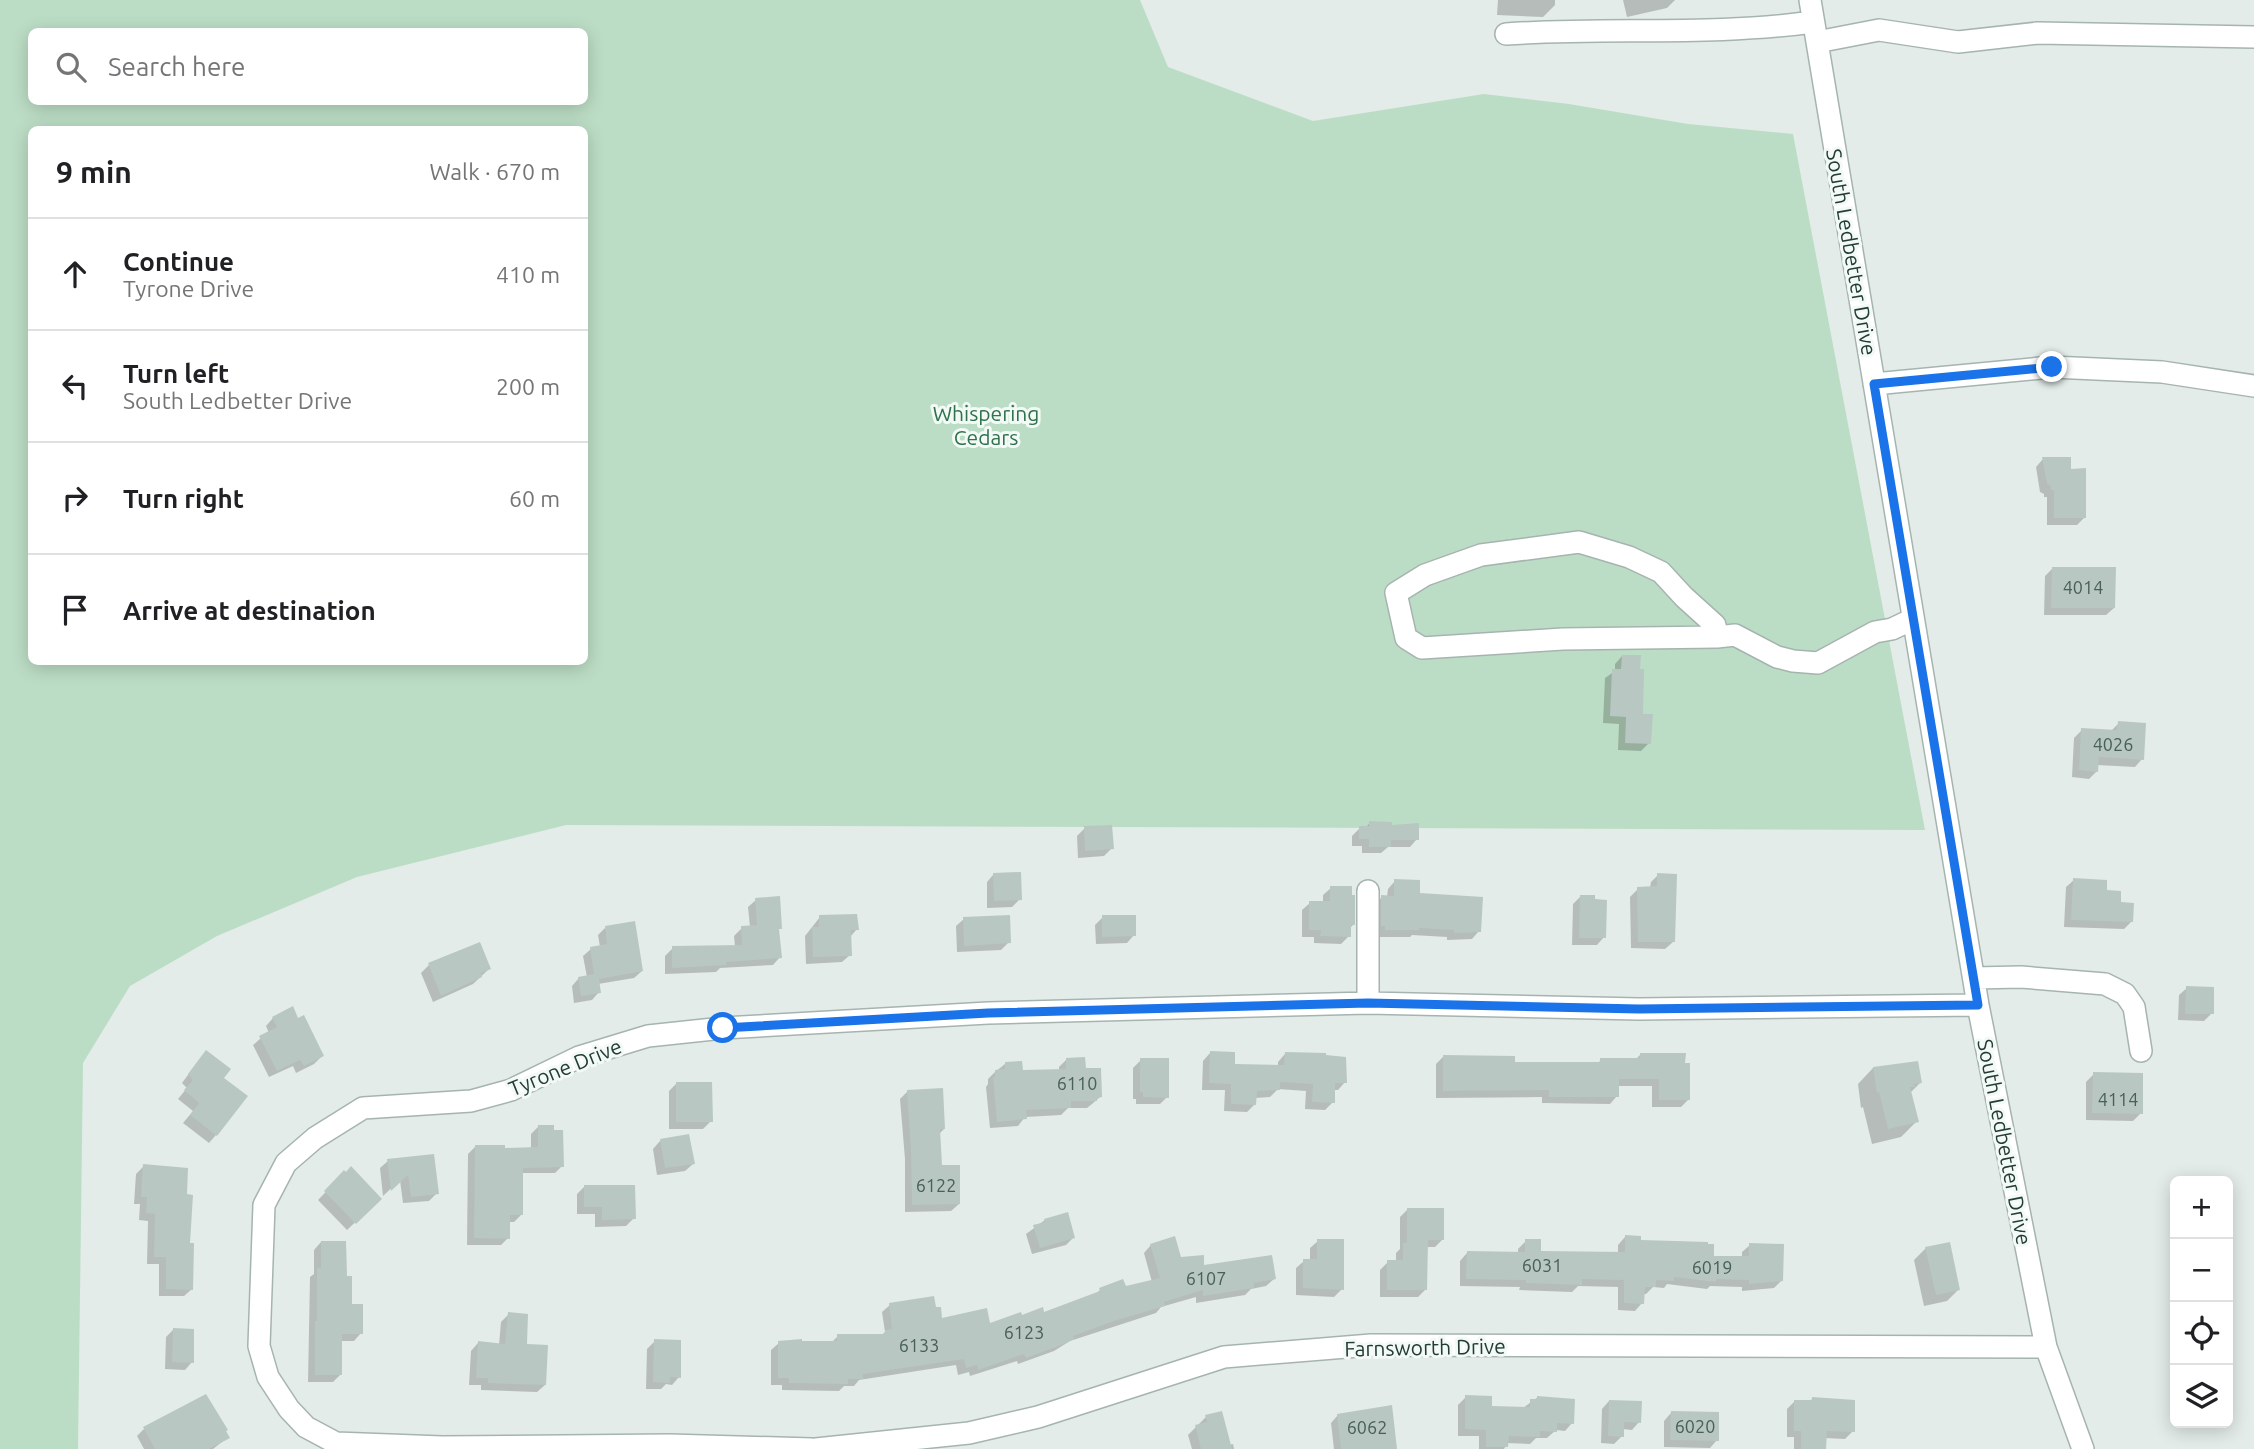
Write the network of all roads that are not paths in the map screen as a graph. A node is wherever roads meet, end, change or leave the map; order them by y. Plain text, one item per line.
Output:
1 (1810, 0) edge
2 (1815, 32) junction
3 (1506, 34) dead end
4 (2254, 37) edge
5 (1874, 384) junction
6 (2254, 386) edge
7 (1913, 619) junction
8 (1717, 637) junction
9 (1368, 891) dead end
10 (1973, 978) junction
11 (1368, 1003) junction
12 (1978, 1005) junction
13 (2141, 1051) dead end
14 (2046, 1347) junction
15 (336, 1443) joint
16 (814, 1449) edge
17 (2083, 1449) edge

1 - 2 street, South Ledbetter Drive
2 - 3 street
2 - 4 street
2 - 5 street, South Ledbetter Drive
5 - 6 street
5 - 7 street, South Ledbetter Drive
7 - 8 street
7 - 10 street, South Ledbetter Drive
8 - 8 street
9 - 11 street
10 - 12 street, South Ledbetter Drive
10 - 13 street
11 - 12 street, Tyrone Drive
11 - 15 street, Tyrone Drive
12 - 14 street, South Ledbetter Drive
14 - 16 street, Farnsworth Drive
14 - 17 street, South Ledbetter Drive
15 - 16 street, Farnsworth Drive

